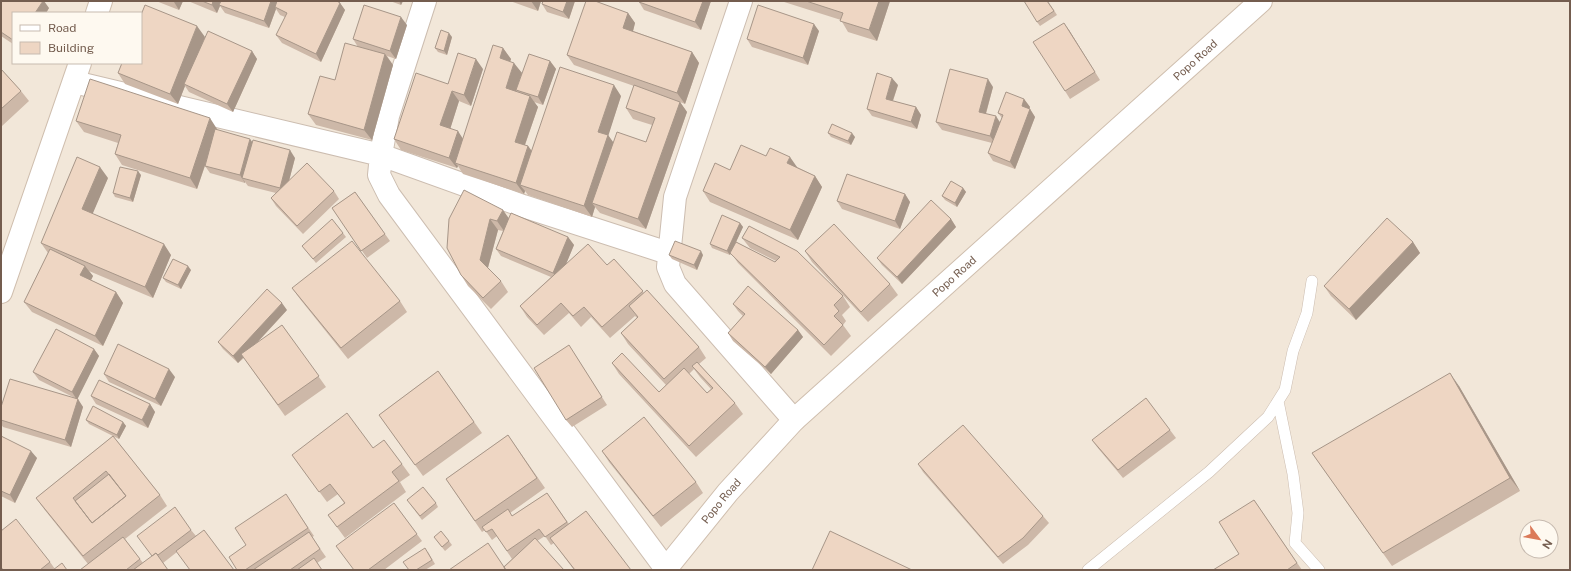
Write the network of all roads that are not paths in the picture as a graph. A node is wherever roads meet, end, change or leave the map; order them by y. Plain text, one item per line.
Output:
1 (102, 1) edge
2 (425, 1) edge
3 (741, 1) edge
4 (1260, 1) edge
5 (97, 12) edge
6 (77, 72) edge
7 (381, 155) junction
8 (668, 253) junction
9 (1312, 281) dead end
10 (1, 292) edge
11 (1278, 402) junction
12 (794, 420) junction
13 (666, 569) edge
14 (1088, 570) edge
15 (1319, 570) edge

1 - 5 street
2 - 7 street
3 - 8 street
4 - 12 street, Popo Road
6 - 7 street
6 - 10 street
7 - 8 street
7 - 13 street
8 - 12 street
9 - 11 lane
11 - 14 lane
11 - 15 lane
12 - 13 street, Popo Road

